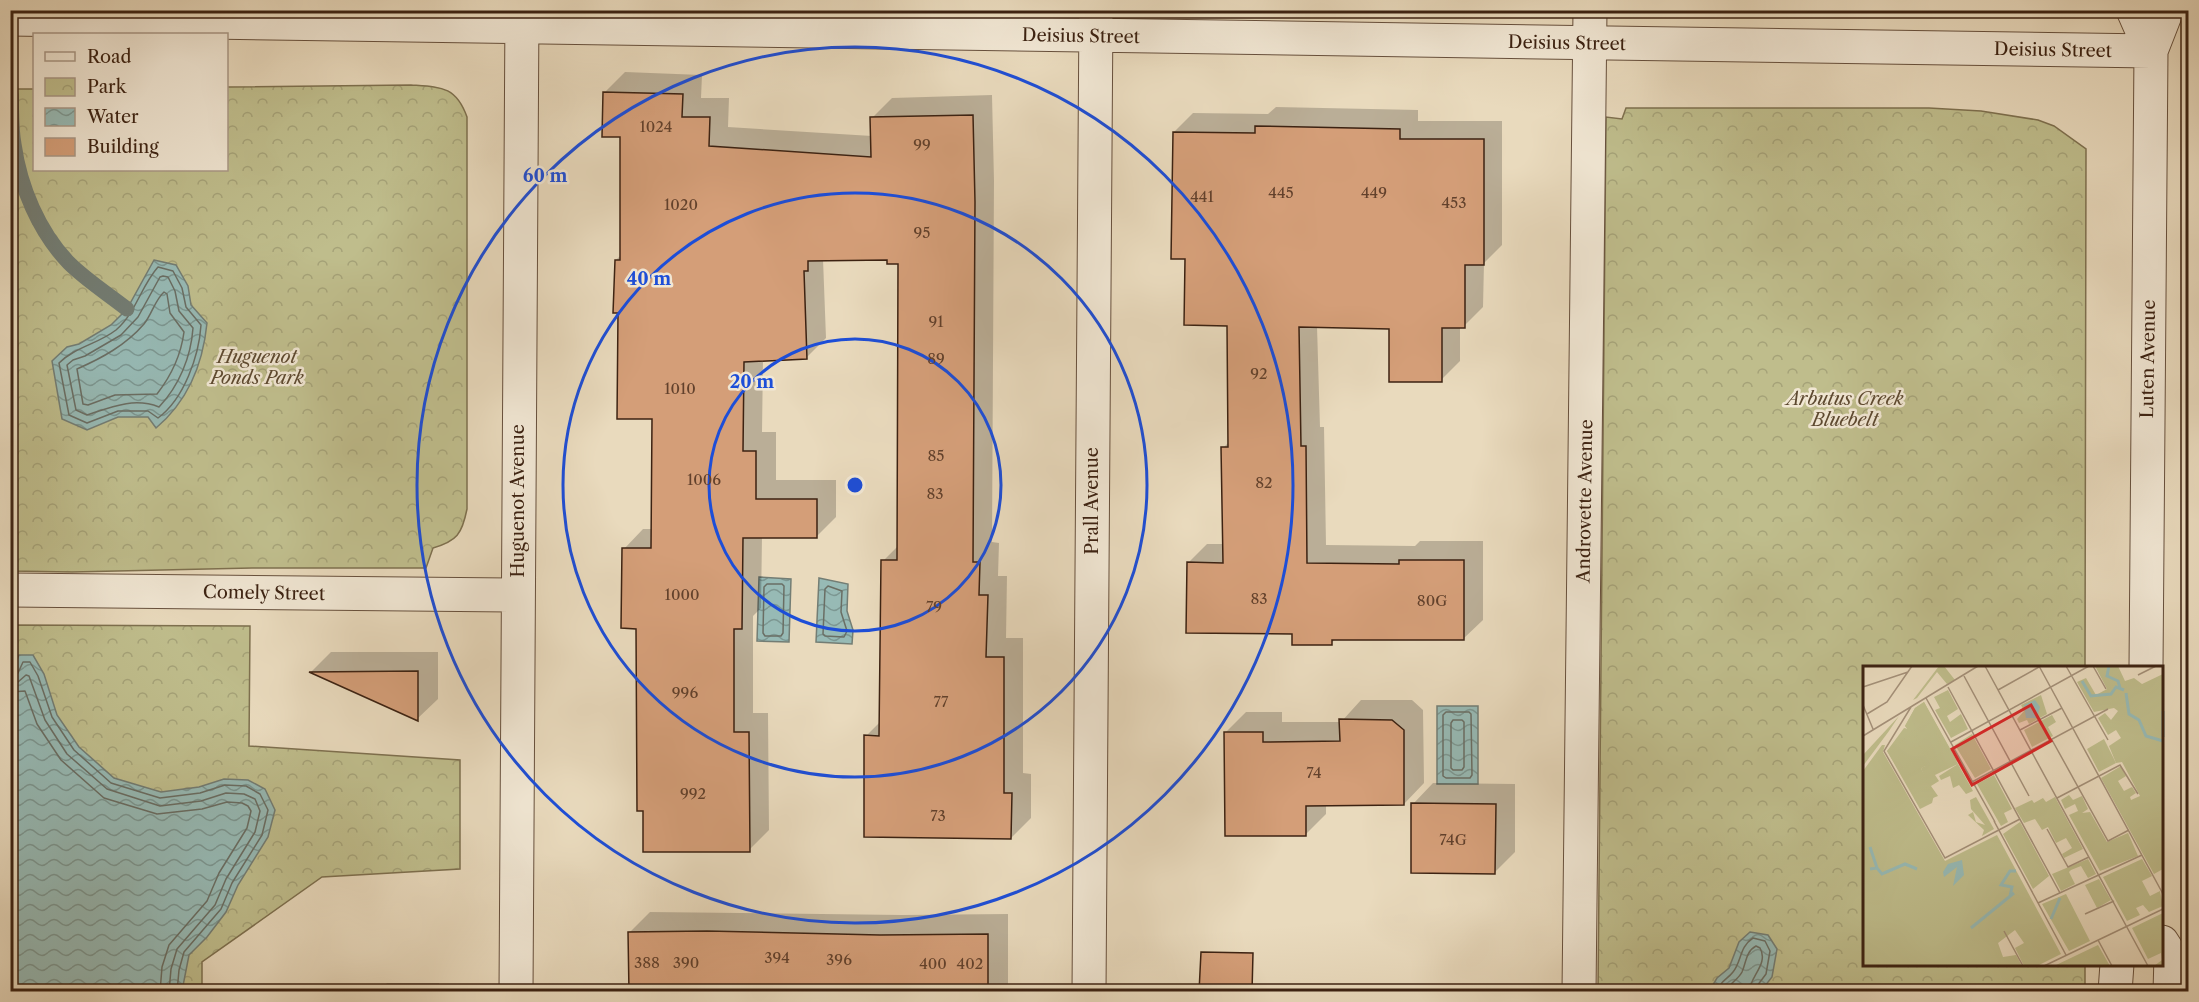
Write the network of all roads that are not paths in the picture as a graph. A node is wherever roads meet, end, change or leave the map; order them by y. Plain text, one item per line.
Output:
1 (1590, 10) edge
2 (2133, 10) edge
3 (2167, 10) edge
4 (10, 18) edge
5 (522, 19) edge
6 (1096, 23) edge
7 (1590, 43) junction
8 (2151, 51) junction
9 (10, 590) edge
10 (518, 595) junction
11 (2146, 666) edge
12 (2163, 944) edge
13 (2117, 966) edge
14 (516, 992) edge
15 (1089, 992) edge
16 (1579, 992) edge
17 (2115, 992) edge
18 (2170, 992) edge

1 - 7 street, Androvette Avenue
2 - 8 street, Luten Avenue
3 - 8 street, Luten Avenue
4 - 5 street, Deisius Street
5 - 6 street, Deisius Street
5 - 10 street, Huguenot Avenue
6 - 7 street, Deisius Street
6 - 15 street, Prall Avenue
7 - 8 street, Deisius Street
7 - 16 street, Androvette Avenue
8 - 11 street, Luten Avenue
9 - 10 street, Comely Street
10 - 14 street, Huguenot Avenue
12 - 18 street
13 - 17 street

